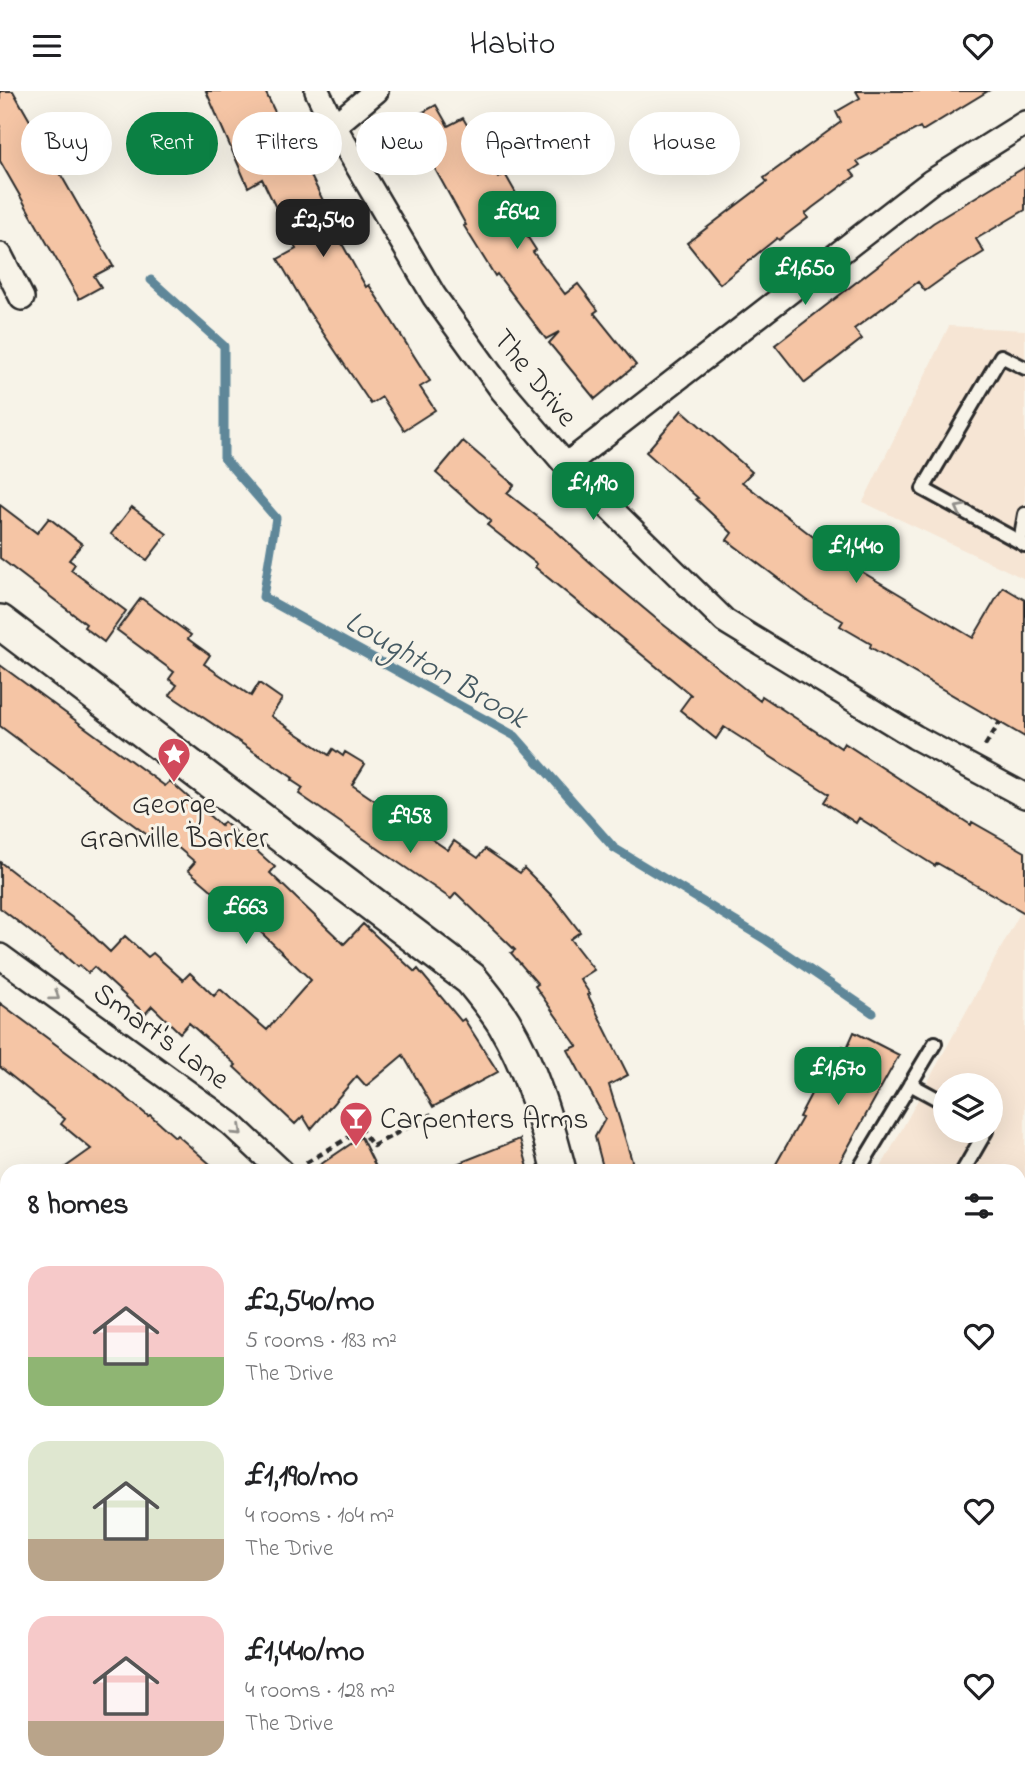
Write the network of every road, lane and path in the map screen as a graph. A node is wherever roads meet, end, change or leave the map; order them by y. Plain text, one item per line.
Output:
1 (317, 91) edge
2 (376, 91) edge
3 (327, 112) edge
4 (342, 119) edge
5 (1025, 124) edge
6 (342, 140) edge
7 (0, 255) edge
8 (22, 298) dead end
9 (1025, 368) edge
10 (566, 465) junction
11 (1025, 514) edge
12 (1023, 543) edge
13 (0, 622) edge
14 (1000, 722) dead end
15 (988, 741) dead end
16 (1025, 796) edge
17 (0, 956) edge
18 (935, 1043) dead end
19 (910, 1084) junction
20 (933, 1096) edge
21 (436, 1112) dead end
22 (979, 1143) edge
23 (274, 1164) edge
24 (303, 1164) dead end
25 (557, 1164) edge
26 (863, 1164) edge
27 (967, 1164) edge

1 - 3 street, The Drive
2 - 4 street
5 - 10 street
6 - 10 street, The Drive
7 - 8 street
12 -> 9 lane
10 - 16 street, The Drive
11 - 12 lane
13 - 25 street
14 - 15 path
17 -> 23 street, Smart's Lane
18 - 19 lane
19 - 20 lane
19 - 26 lane
21 - 24 path
22 - 27 lane

